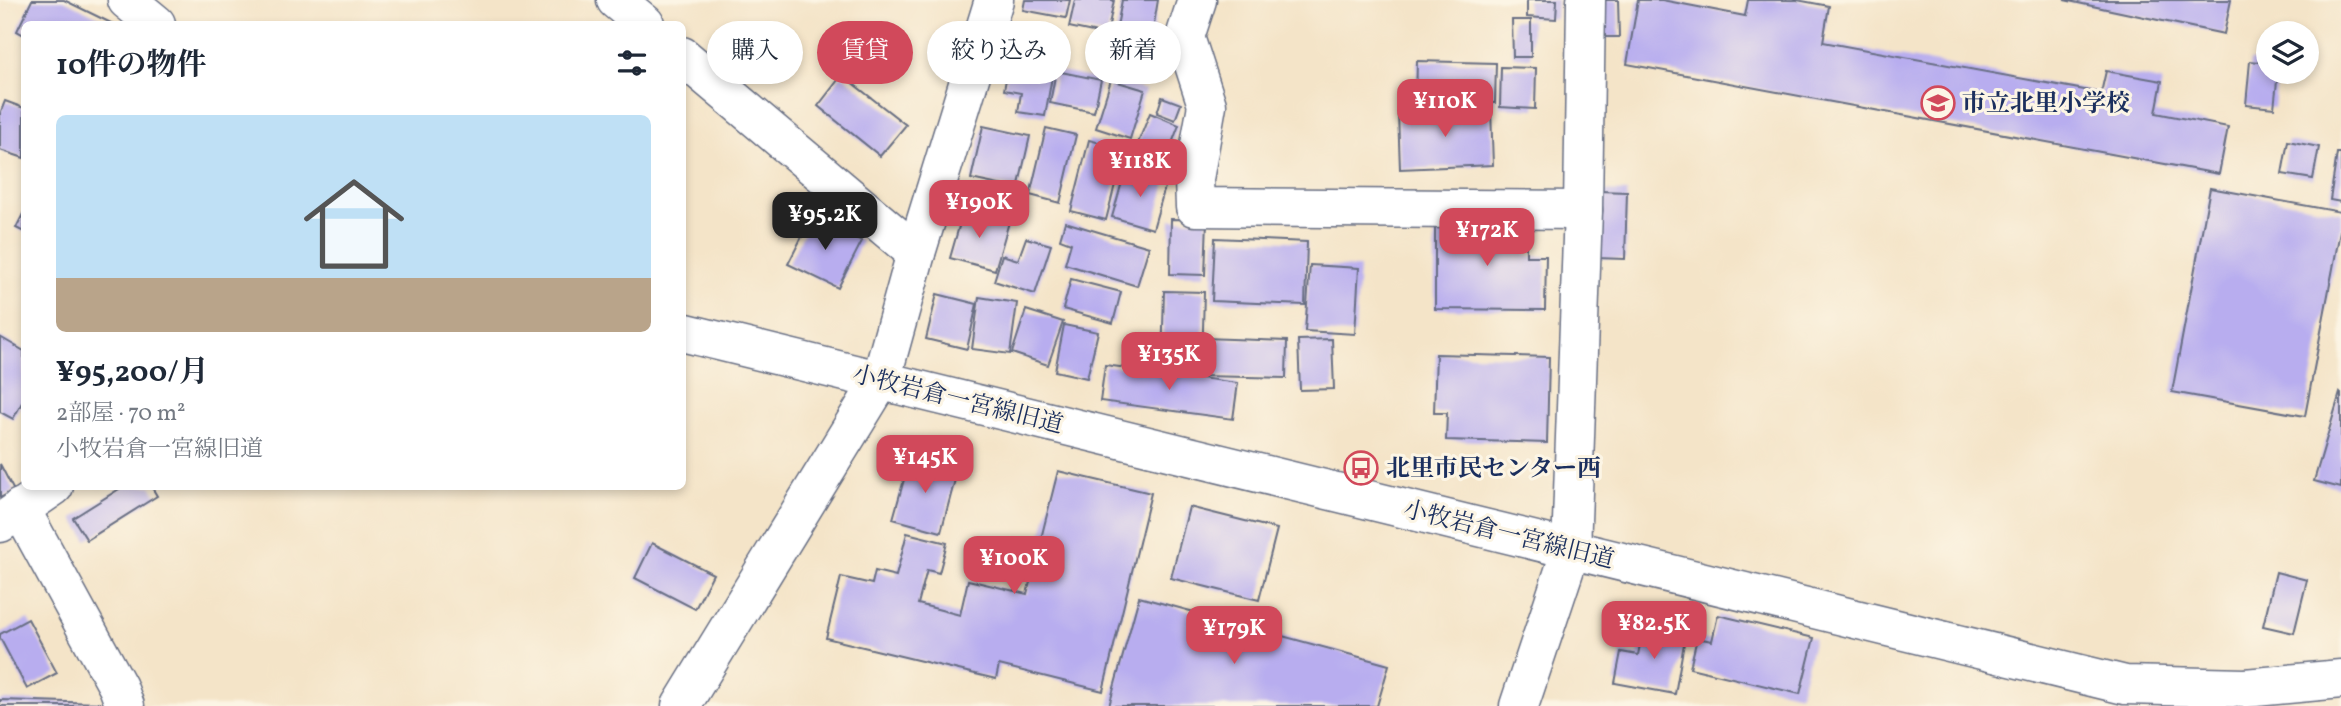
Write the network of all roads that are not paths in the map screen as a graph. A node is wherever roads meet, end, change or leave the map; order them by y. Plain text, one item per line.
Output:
1 (127, 0) edge
2 (616, 0) edge
3 (995, 0) edge
4 (1197, 0) edge
5 (1586, 0) edge
6 (152, 21) edge
7 (641, 21) edge
8 (686, 59) edge
9 (1583, 210) junction
10 (916, 253) junction
11 (686, 333) edge
12 (881, 380) junction
13 (48, 490) edge
14 (10, 515) edge
15 (1571, 550) junction
16 (2341, 679) edge
17 (2251, 697) edge
18 (125, 706) edge
19 (681, 706) edge
20 (1519, 706) edge

1 - 6 street
2 - 7 street
3 - 10 street
4 - 9 street
5 - 9 street
8 - 10 street
9 - 15 street
10 - 12 street
11 - 12 street, 小牧岩倉一宮線旧道
12 - 15 street, 小牧岩倉一宮線旧道
12 - 19 street
13 - 14 street
14 - 18 street
15 - 17 street, 小牧岩倉一宮線旧道
15 - 20 street
16 - 17 street, 小牧岩倉一宮線旧道

